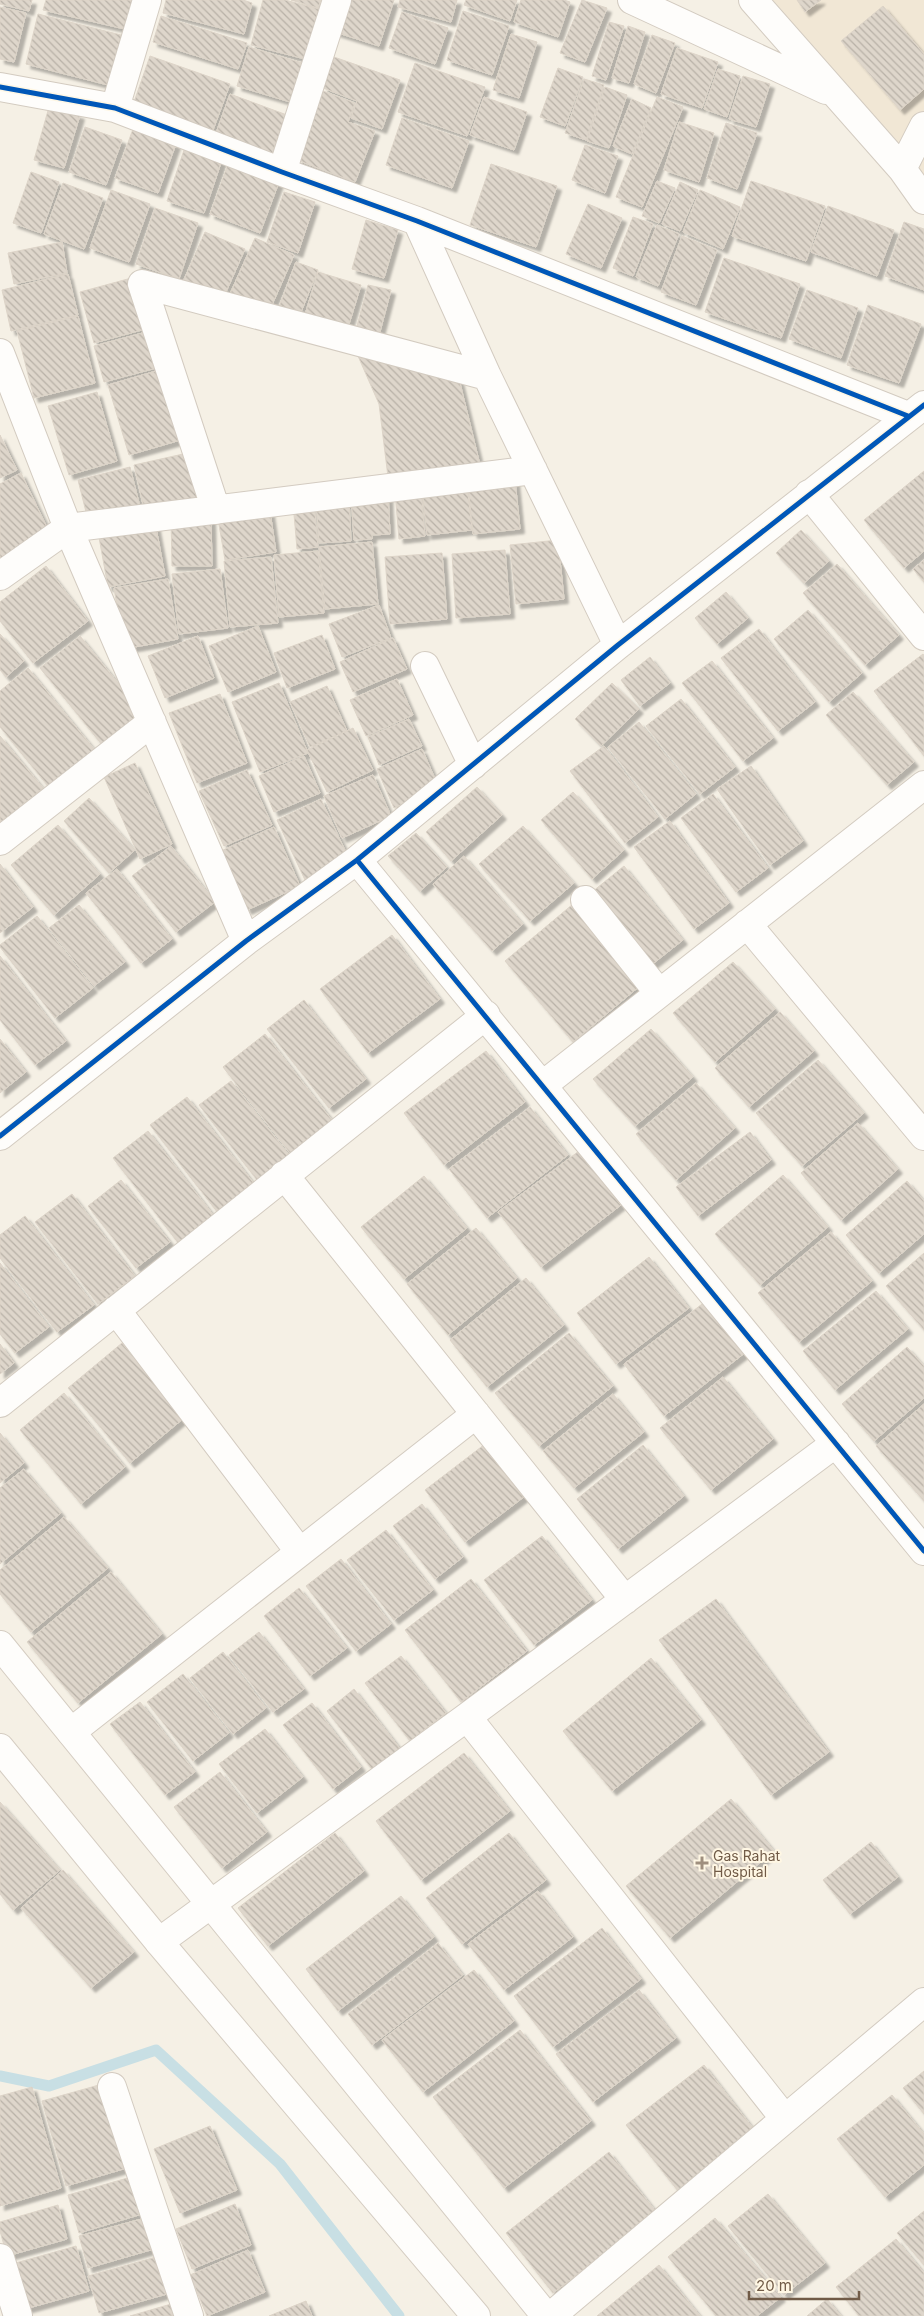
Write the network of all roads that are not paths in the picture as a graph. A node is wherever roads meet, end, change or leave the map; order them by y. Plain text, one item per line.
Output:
1 (147, 0) edge
2 (338, 0) edge
3 (632, 0) edge
4 (753, 0) edge
5 (0, 87) edge
6 (836, 95) junction
7 (115, 108) junction
8 (924, 126) edge
9 (902, 169) junction
10 (282, 172) junction
11 (924, 200) edge
12 (418, 221) junction
13 (0, 353) edge
14 (487, 376) junction
15 (916, 410) edge
16 (533, 470) junction
17 (809, 494) junction
18 (216, 510) junction
19 (68, 528) junction
20 (0, 576) edge
21 (924, 636) edge
22 (618, 645) junction
23 (426, 666) dead end
24 (152, 722) junction
25 (473, 765) junction
26 (924, 785) edge
27 (0, 841) edge
28 (358, 860) junction
29 (585, 900) dead end
30 (747, 924) junction
31 (246, 941) junction
32 (659, 993) junction
33 (486, 1015) junction
34 (543, 1085) junction
35 (0, 1136) edge
36 (924, 1136) edge
37 (284, 1176) junction
38 (116, 1310) junction
39 (0, 1402) edge
40 (476, 1414) junction
41 (836, 1443) junction
42 (921, 1542) edge
43 (299, 1551) junction
44 (626, 1600) junction
45 (0, 1645) edge
46 (467, 1718) junction
47 (71, 1732) junction
48 (0, 1748) edge
49 (210, 1904) junction
50 (159, 1942) junction
51 (924, 2002) edge
52 (112, 2087) dead end
53 (785, 2119) junction
54 (0, 2258) edge
55 (18, 2316) edge
56 (189, 2316) edge
57 (476, 2316) edge
58 (546, 2316) edge
59 (551, 2316) edge

1 - 7 street
2 - 10 street
3 - 6 street
4 - 6 street
5 - 7 street
6 - 9 street
7 - 10 street
8 - 9 street
9 - 11 street
10 - 12 street
12 - 14 street
12 - 15 street
13 - 19 street
14 - 16 street
14 - 18 street
15 - 17 street
16 - 18 street
16 - 22 street
17 - 21 street
17 - 22 street
18 - 19 street
19 - 20 street
19 - 24 street
22 - 25 street
23 - 25 street
24 - 27 street
24 - 31 street
25 - 28 street
26 - 30 street
28 - 31 street
28 - 33 street
29 - 32 street
30 - 32 street
30 - 36 street
31 - 35 street
32 - 34 street
33 - 34 street
33 - 37 street
34 - 41 street
37 - 38 street
37 - 40 street
38 - 39 street
38 - 43 street
40 - 43 street
40 - 44 street
41 - 42 street
41 - 44 street
43 - 47 street
44 - 46 street
45 - 47 street
46 - 49 street
46 - 53 street
47 - 49 street
48 - 50 street
49 - 50 street
49 - 58 street
50 - 57 street
51 - 53 street
52 - 56 street
53 - 59 street
54 - 55 street

